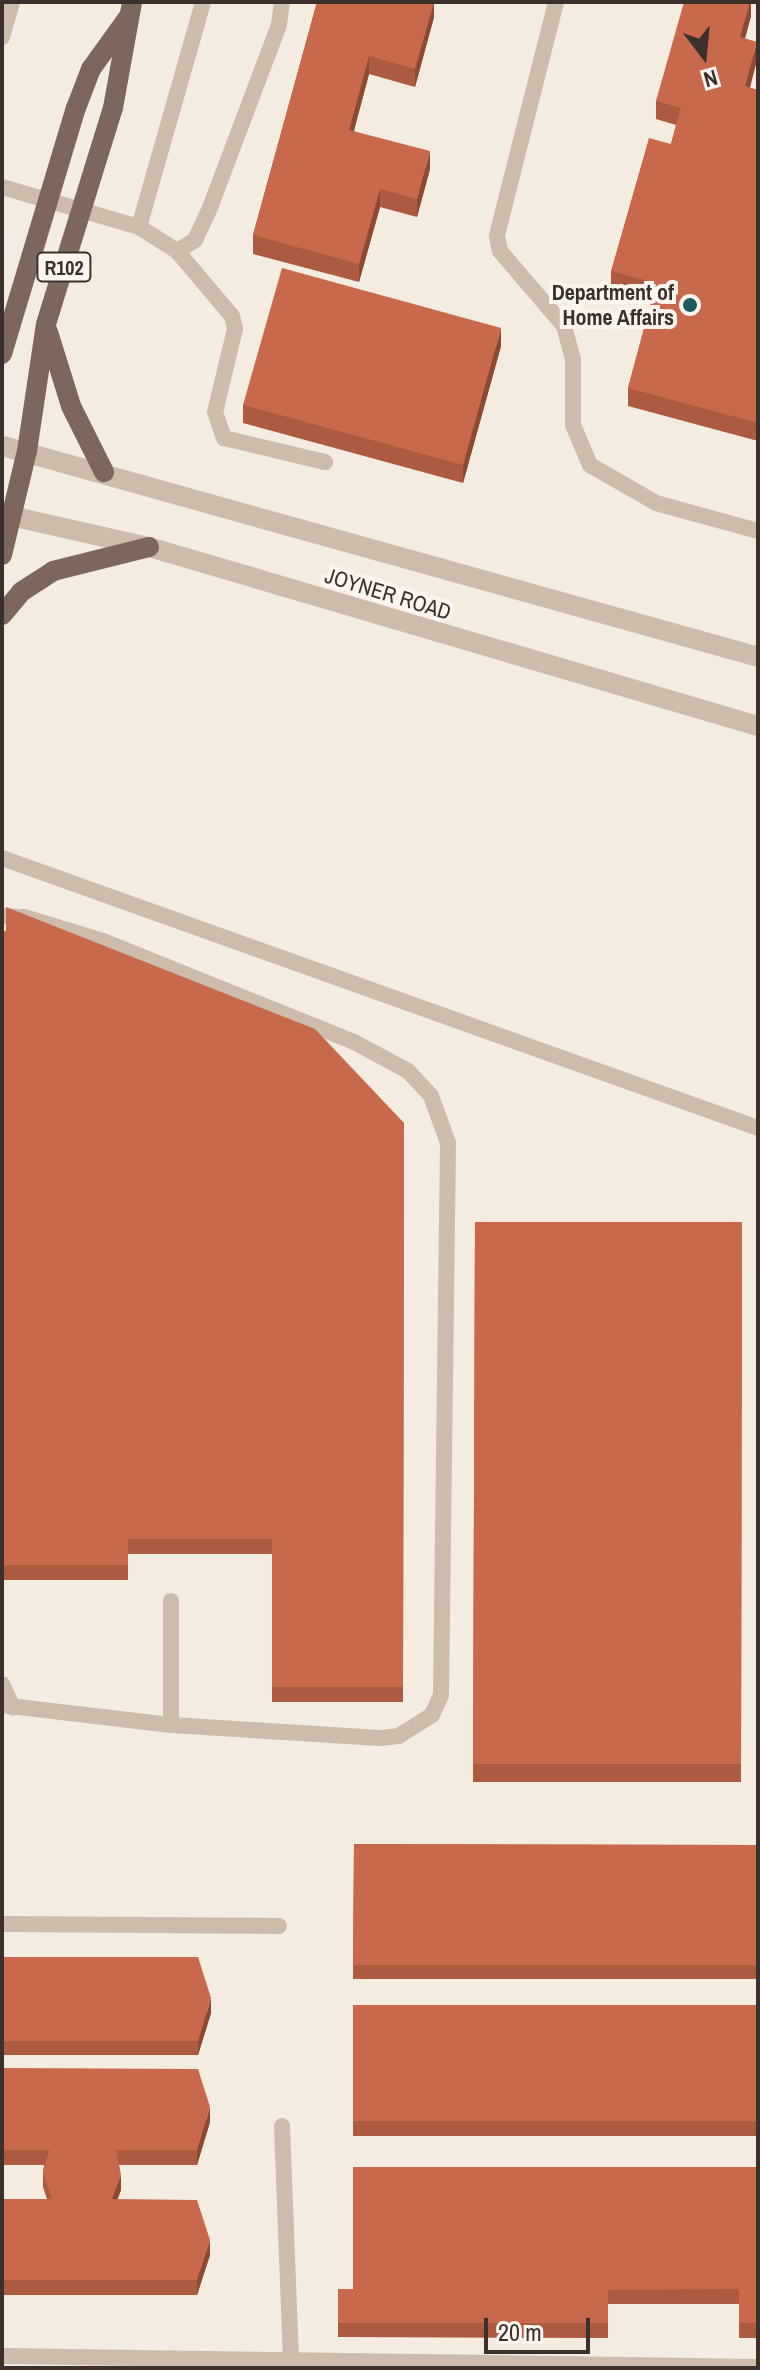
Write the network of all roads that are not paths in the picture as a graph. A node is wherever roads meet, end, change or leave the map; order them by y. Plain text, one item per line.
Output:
1 (12, 2) edge
2 (203, 2) edge
3 (282, 2) edge
4 (556, 2) edge
5 (130, 11) edge
6 (2, 37) edge
7 (2, 187) edge
8 (48, 201) junction
9 (81, 211) junction
10 (139, 227) junction
11 (177, 251) junction
12 (46, 324) junction
13 (2, 354) edge
14 (2, 446) edge
15 (27, 451) junction
16 (325, 462) dead end
17 (104, 472) junction
18 (7, 516) edge
19 (758, 531) edge
20 (149, 547) junction
21 (2, 555) edge
22 (2, 615) edge
23 (758, 657) edge
24 (758, 726) edge
25 (2, 858) edge
26 (2, 916) edge
27 (758, 1128) edge
28 (171, 1601) dead end
29 (2, 1684) edge
30 (7, 1706) edge
31 (171, 1725) junction
32 (2, 1924) edge
33 (279, 1926) dead end
34 (282, 2126) dead end
35 (2, 2356) edge
36 (291, 2361) junction
37 (758, 2367) edge

1 - 6 lane
2 - 10 lane
3 - 11 lane
4 - 19 lane
5 - 8 main road, R102
5 - 9 main road, R102
7 - 8 lane
8 - 9 lane
8 - 13 main road, R102
9 - 10 lane
9 - 12 main road, R102
10 - 11 lane
11 - 16 lane
12 - 15 main road, R102
12 - 17 main road
14 - 15 street, JOYNER ROAD
15 - 17 street, JOYNER ROAD
15 - 18 main road, R102
17 - 23 street, JOYNER ROAD
18 - 20 street, JOYNER ROAD
18 - 21 main road, R102
20 - 22 main road
20 - 24 street, JOYNER ROAD
25 - 27 lane
26 - 31 lane
28 - 31 lane
29 - 30 lane
30 - 31 lane
32 - 33 lane
34 - 36 lane
35 - 36 lane
36 - 37 lane

